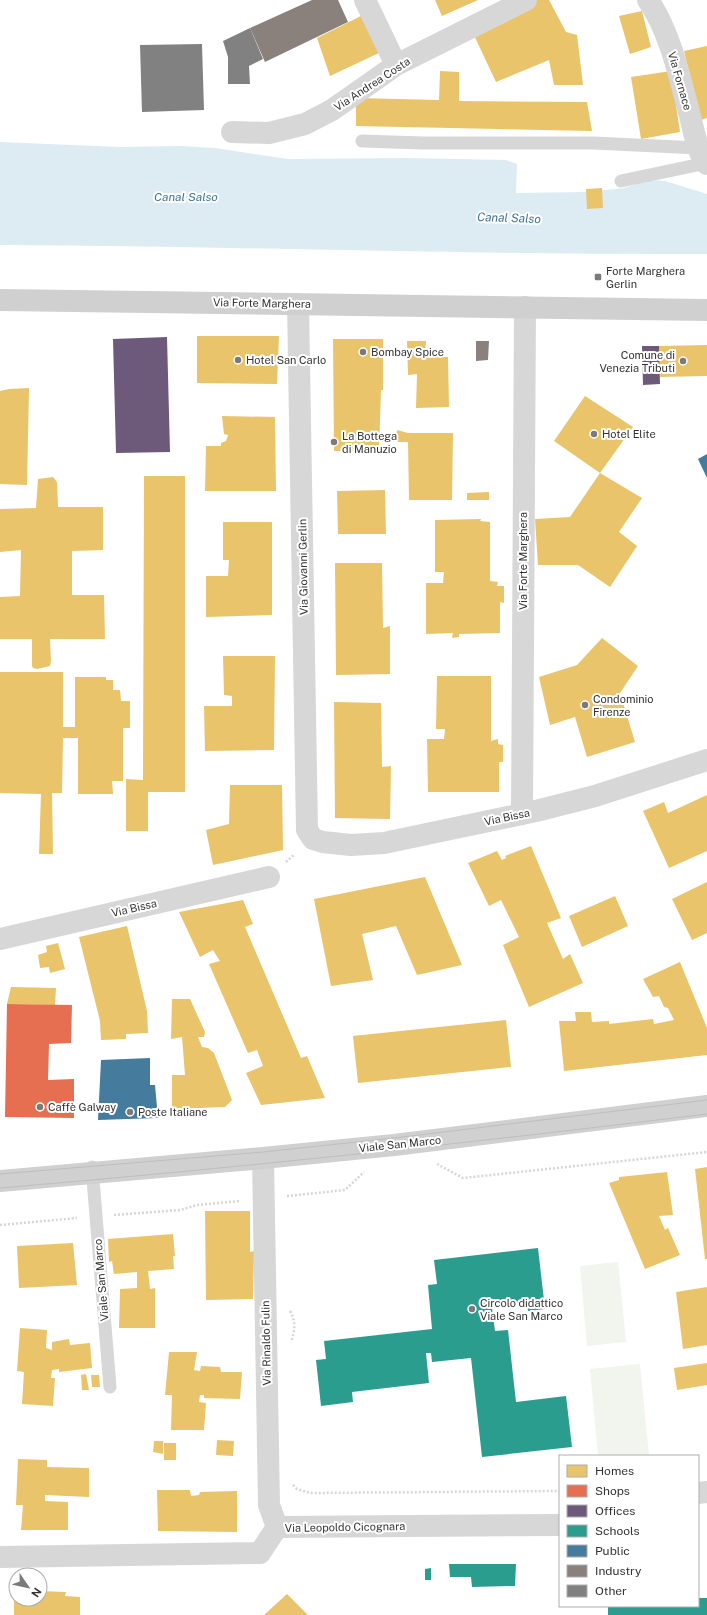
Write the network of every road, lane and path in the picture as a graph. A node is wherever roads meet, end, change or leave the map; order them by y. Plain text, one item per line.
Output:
1 (365, 0) edge
2 (526, 0) edge
3 (648, 0) edge
4 (392, 56) junction
5 (232, 132) dead end
6 (362, 141) dead end
7 (704, 158) edge
8 (620, 181) dead end
9 (0, 300) edge
10 (298, 304) junction
11 (525, 307) junction
12 (707, 310) edge
13 (707, 760) edge
14 (522, 814) junction
15 (310, 834) junction
16 (268, 877) joint
17 (0, 939) edge
18 (707, 1106) edge
19 (707, 1152) edge
20 (263, 1158) junction
21 (432, 1161) dead end
22 (370, 1168) dead end
23 (92, 1170) junction
24 (0, 1181) edge
25 (284, 1197) dead end
26 (242, 1201) dead end
27 (107, 1216) dead end
28 (79, 1218) dead end
29 (0, 1225) edge
30 (110, 1387) dead end
31 (290, 1482) dead end
32 (559, 1491) edge
33 (559, 1525) edge
34 (277, 1527) junction
35 (0, 1557) edge

1 - 4 street
2 - 4 street, Via Andrea Costa
3 - 7 street, Via Fornace
4 - 5 street, Via Andrea Costa
6 - 7 lane
7 - 8 lane
9 - 10 street, Via Forte Marghera
10 - 11 street, Via Forte Marghera
10 - 15 street, Via Giovanni Gerlin
11 - 12 street, Via Forte Marghera
11 - 14 street, Via Forte Marghera
13 - 14 street, Via Bissa
14 - 15 street, Via Bissa
15 - 16 path
16 - 17 street, Via Bissa
18 - 20 street, Viale San Marco
19 - 21 path
20 - 23 street, Viale San Marco
20 - 34 street, Via Rinaldo Fulin
22 - 25 path
23 - 24 street, Viale San Marco
23 - 30 lane, Viale San Marco
26 - 27 path
28 - 29 path
31 - 32 path
33 - 34 street, Via Leopoldo Cicognara
34 - 35 street, Via Leopoldo Cicognara

